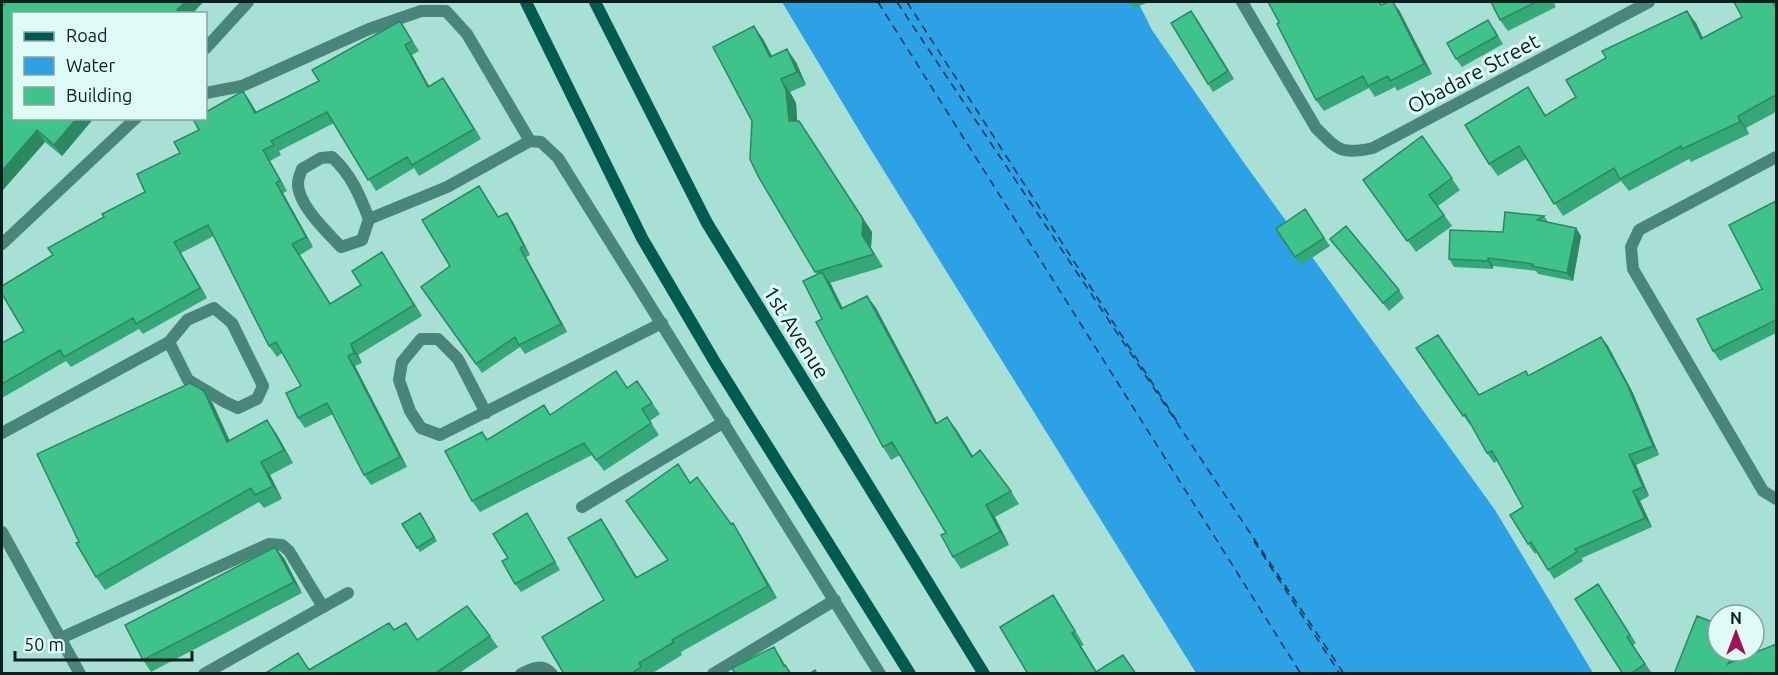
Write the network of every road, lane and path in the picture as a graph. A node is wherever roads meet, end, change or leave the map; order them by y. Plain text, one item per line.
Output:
1 (248, 2) edge
2 (526, 2) edge
3 (596, 2) edge
4 (1242, 2) edge
5 (1649, 2) edge
6 (207, 47) edge
7 (207, 93) edge
8 (134, 120) edge
9 (530, 141) junction
10 (1776, 157) edge
11 (369, 219) junction
12 (2, 244) edge
13 (662, 323) junction
14 (169, 342) junction
15 (486, 413) junction
16 (724, 422) junction
17 (2, 433) edge
18 (1776, 499) edge
19 (582, 507) dead end
20 (2, 532) edge
21 (348, 593) dead end
22 (835, 600) junction
23 (323, 607) junction
24 (61, 638) junction
25 (80, 674) edge
26 (204, 674) edge
27 (521, 674) edge
28 (552, 674) edge
29 (712, 674) edge
30 (880, 674) edge
31 (909, 674) edge
32 (984, 674) edge

1 - 6 street
2 - 31 main road
3 - 32 main road, 1st Avenue
4 - 5 street, Obadare Street
7 - 9 street
8 - 12 street
9 - 11 street
9 - 13 street
10 - 18 street
11 - 11 street
13 - 15 street
13 - 16 street
14 - 14 street
14 - 17 street
15 - 15 street
16 - 19 street
16 - 22 street
20 - 24 street
21 - 23 street
22 - 29 street
22 - 30 street
23 - 24 street
23 - 26 street
24 - 25 street
27 - 28 street

